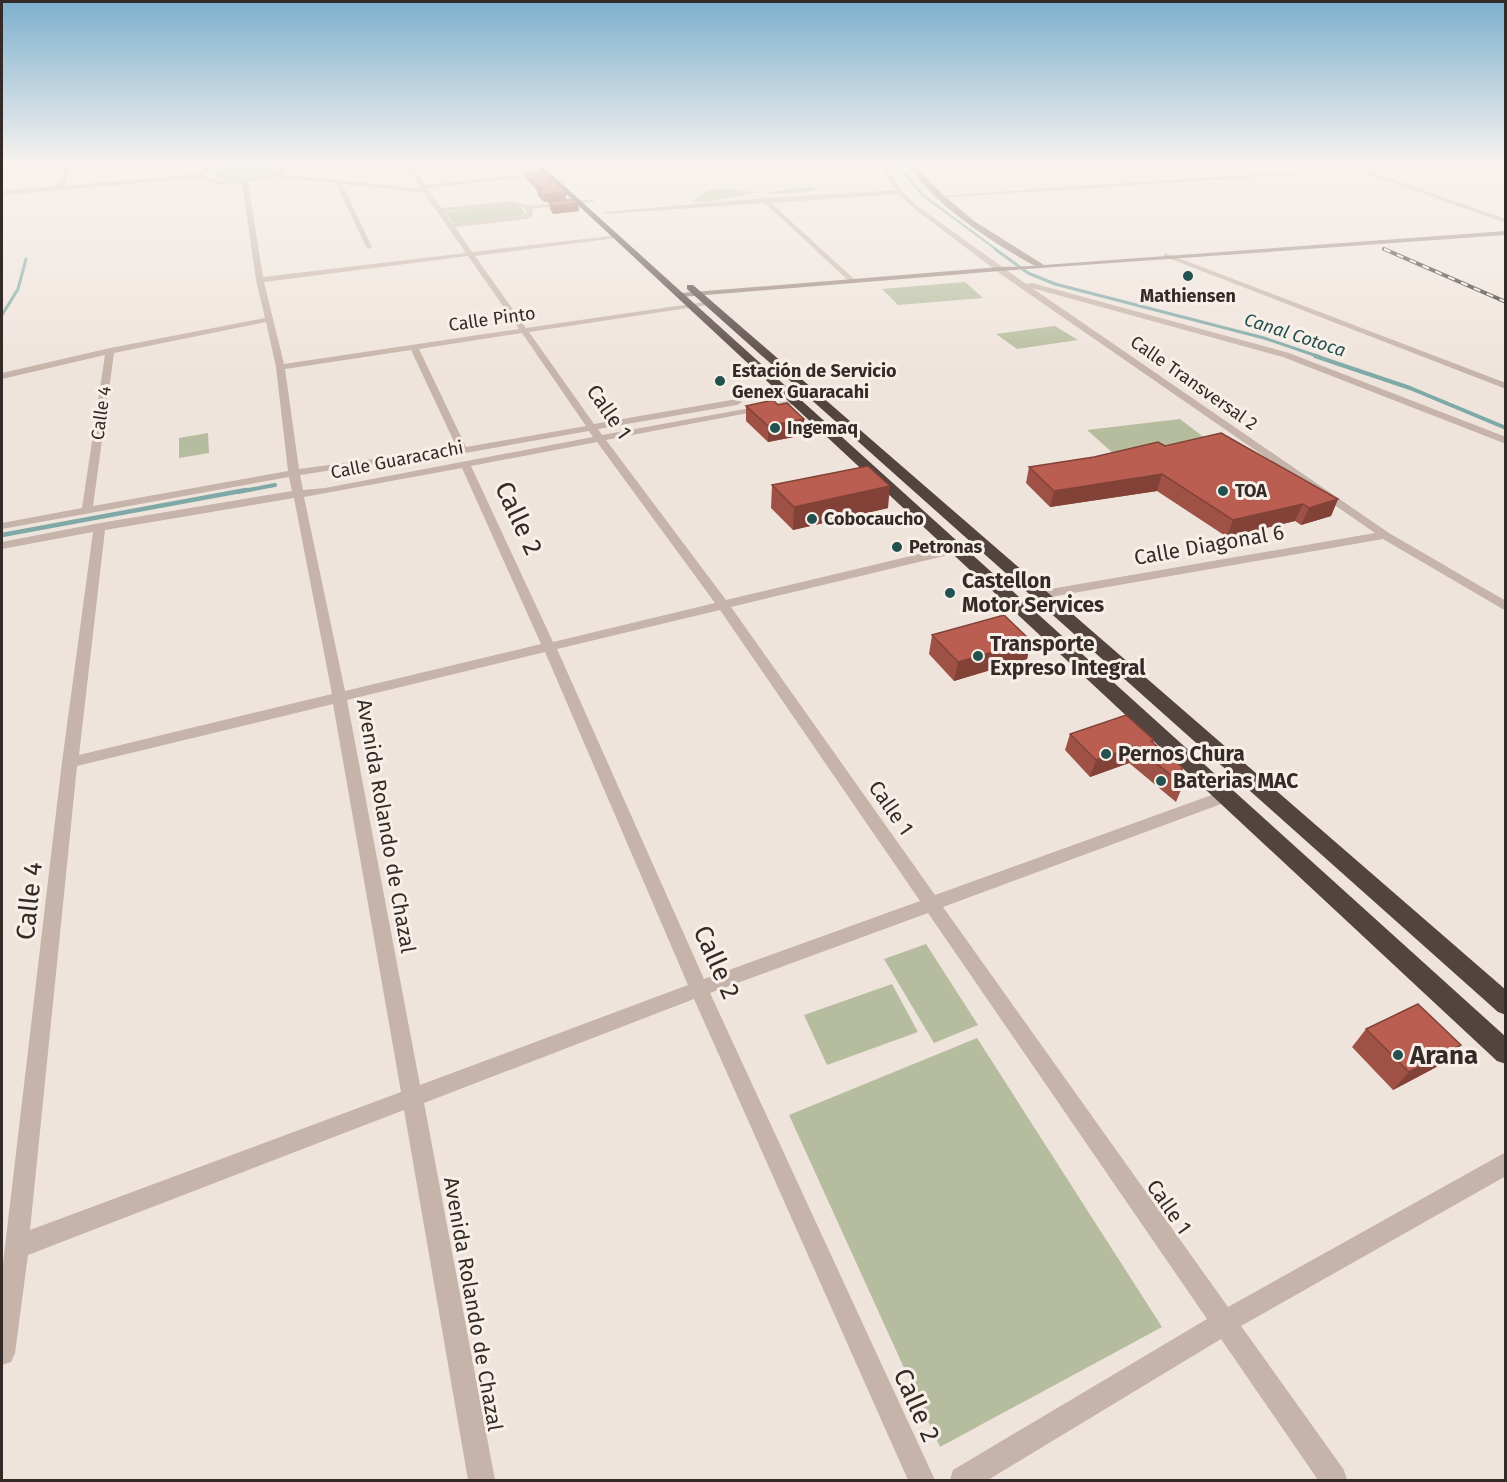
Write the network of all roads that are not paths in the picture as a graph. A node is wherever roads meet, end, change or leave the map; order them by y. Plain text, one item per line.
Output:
1 (254, 234) edge
2 (363, 234) edge
3 (456, 234) edge
4 (801, 234) edge
5 (953, 234) edge
6 (990, 234) edge
7 (1438, 234) edge
8 (1489, 234) edge
9 (617, 236) joint
10 (369, 247) dead end
11 (1296, 247) junction
12 (471, 255) junction
13 (1169, 257) junction
14 (1042, 267) junction
15 (1007, 270) junction
16 (261, 280) junction
17 (851, 281) junction
18 (1018, 281) junction
19 (685, 282) dead end
20 (694, 299) junction
21 (270, 319) junction
22 (525, 331) junction
23 (414, 347) junction
24 (110, 351) junction
25 (280, 367) junction
26 (2, 376) edge
27 (1506, 386) edge
28 (792, 397) junction
29 (596, 433) junction
30 (1506, 441) edge
31 (464, 458) junction
32 (294, 473) junction
33 (298, 494) junction
34 (87, 511) junction
35 (2, 526) edge
36 (100, 526) junction
37 (1385, 535) junction
38 (2, 545) edge
39 (957, 549) junction
40 (1040, 595) junction
41 (722, 604) junction
42 (1506, 607) edge
43 (549, 647) junction
44 (339, 696) junction
45 (70, 762) junction
46 (1226, 796) junction
47 (930, 903) junction
48 (699, 989) junction
49 (1506, 1005) edge
50 (1506, 1053) edge
51 (413, 1098) junction
52 (1506, 1163) edge
53 (17, 1247) junction
54 (1223, 1323) junction
55 (2, 1353) edge
56 (482, 1480) edge
57 (922, 1480) edge
58 (963, 1480) edge
59 (1334, 1480) edge

1 - 16 street, Avenida Rolando de Chazal
2 - 10 street
3 - 12 street, Calle 1
4 - 17 street
5 - 15 street, Calle Transversal 2
6 - 14 street
7 - 11 street
8 - 11 street
9 - 12 street
9 - 20 highway
11 - 13 street
12 - 16 street
12 - 22 street, Calle 1
13 - 14 street
13 - 27 street
14 - 15 street
15 - 17 street
15 - 18 street, Calle Transversal 2
15 - 20 street
16 - 21 street, Avenida Rolando de Chazal
17 - 20 street
18 - 30 street
18 - 37 street, Calle Transversal 2
19 - 20 highway
20 - 22 street, Calle Pinto
20 - 28 highway
20 - 40 highway
21 - 24 street
21 - 25 street, Avenida Rolando de Chazal
22 - 23 street, Calle Pinto
22 - 29 street, Calle 1
23 - 25 street, Calle Pinto
23 - 31 street, Calle 2
24 - 26 street
24 - 34 street, Calle 4
25 - 32 street, Avenida Rolando de Chazal
28 - 29 street, Calle Guaracachi
28 - 39 highway
29 - 31 street, Calle Guaracachi
29 - 41 street, Calle 1
31 - 32 street, Calle Guaracachi
31 - 33 street, Calle Guaracachi
31 - 43 street, Calle 2
32 - 33 street, Avenida Rolando de Chazal
32 - 34 street, Calle Guaracachi
33 - 36 street, Calle Guaracachi
33 - 44 street, Avenida Rolando de Chazal
34 - 35 street, Calle Guaracachi
36 - 38 street, Calle Guaracachi
36 - 45 street, Calle 4
37 - 40 street, Calle Diagonal 6
37 - 42 street, Calle Transversal 2
39 - 41 street
39 - 46 highway
40 - 49 highway
41 - 43 street
41 - 47 street, Calle 1
43 - 44 street
43 - 48 street, Calle 2
44 - 45 street
44 - 51 street, Avenida Rolando de Chazal
45 - 53 street, Calle 4
46 - 47 street
46 - 50 highway
47 - 48 street
47 - 54 street, Calle 1
48 - 51 street
48 - 57 street, Calle 2
51 - 53 street
51 - 56 street, Avenida Rolando de Chazal
52 - 54 street
53 - 55 street, Calle 4
54 - 58 street
54 - 59 street, Calle 1

